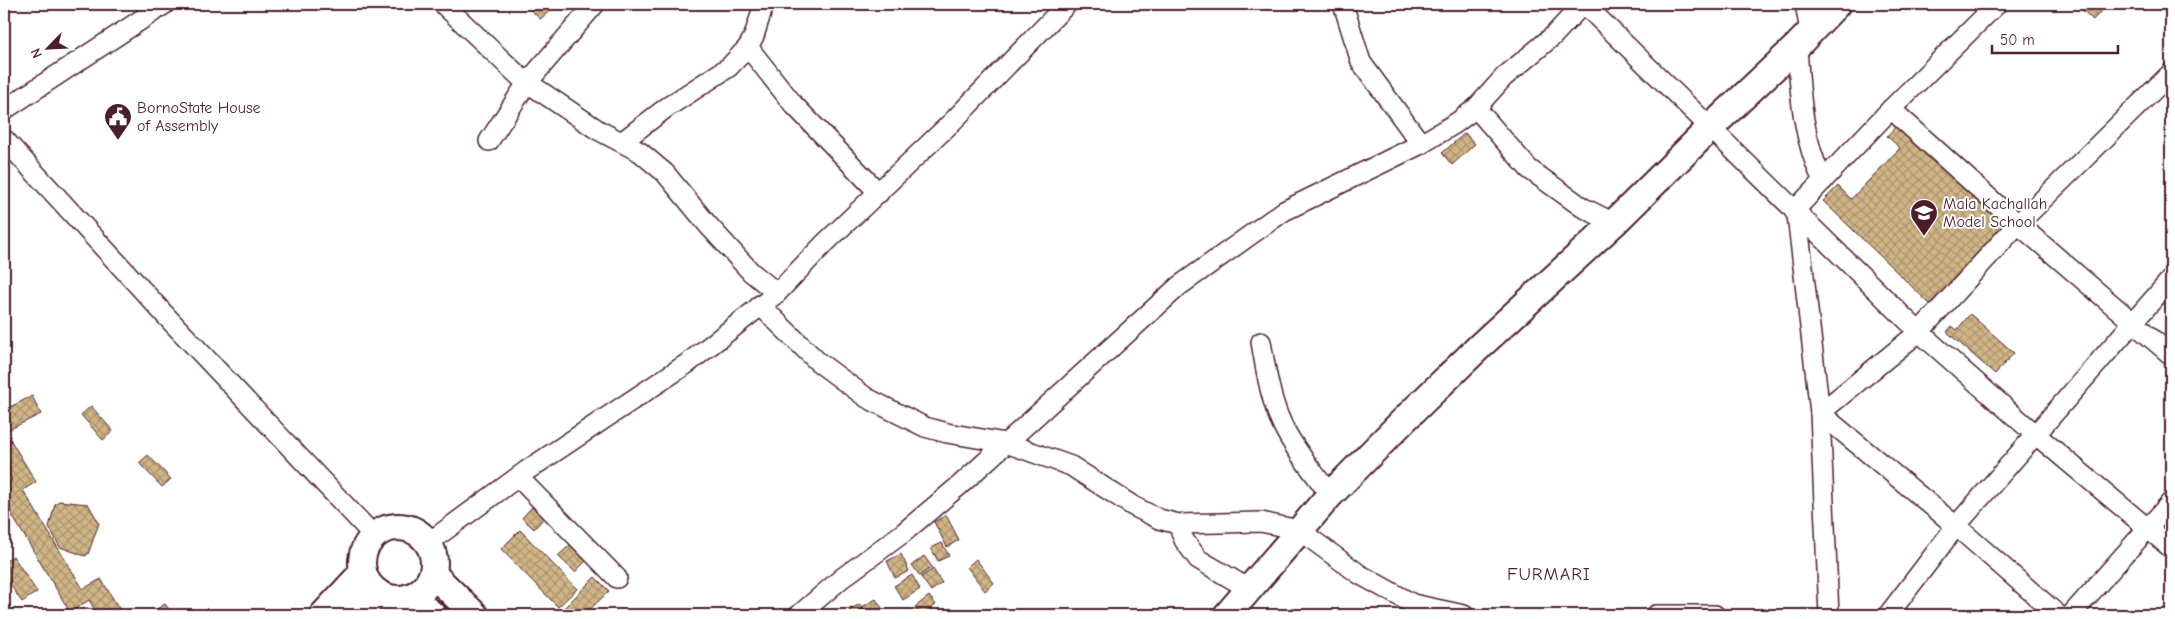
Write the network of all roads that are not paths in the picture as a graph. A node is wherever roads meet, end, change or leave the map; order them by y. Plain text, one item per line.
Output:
1 (165, 4) edge
2 (444, 4) edge
3 (595, 4) edge
4 (764, 4) edge
5 (1067, 4) edge
6 (1343, 4) edge
7 (1804, 4) edge
8 (1837, 4) edge
9 (1997, 4) edge
10 (1590, 6) edge
11 (1804, 39) junction
12 (748, 47) junction
13 (2171, 73) edge
14 (528, 82) junction
15 (1476, 108) junction
16 (4, 110) edge
17 (1891, 110) junction
18 (1710, 128) junction
19 (4, 140) edge
20 (489, 140) dead end
21 (622, 141) junction
22 (1422, 144) junction
23 (1823, 181) junction
24 (879, 193) junction
25 (1796, 213) junction
26 (1614, 223) junction
27 (2018, 224) junction
28 (2171, 278) edge
29 (776, 293) junction
30 (760, 305) junction
31 (2132, 323) junction
32 (1919, 332) junction
33 (1261, 342) dead end
34 (2171, 355) edge
35 (1820, 413) junction
36 (2035, 434) junction
37 (1006, 443) junction
38 (519, 478) junction
39 (1330, 495) junction
40 (2171, 502) edge
41 (1178, 524) junction
42 (1956, 526) junction
43 (2148, 528) junction
44 (1299, 530) junction
45 (374, 536) junction
46 (428, 542) junction
47 (2171, 548) edge
48 (362, 572) junction
49 (433, 574) junction
50 (616, 578) dead end
51 (1249, 589) junction
52 (379, 595) junction
53 (411, 598) junction
54 (323, 615) edge
55 (347, 615) edge
56 (433, 615) edge
57 (475, 615) edge
58 (799, 615) edge
59 (1227, 615) edge
60 (1464, 615) edge
61 (1656, 615) edge
62 (1715, 615) edge
63 (1829, 615) edge
64 (1888, 615) edge
65 (2058, 615) edge
66 (2071, 615) edge

1 - 16 street
2 - 14 street
3 - 14 street
4 - 12 street
5 - 24 street
6 - 22 street
7 - 11 street
8 - 11 street
9 - 17 street
10 - 15 street
10 - 18 street
11 - 18 street
11 - 23 street
12 - 21 street
12 - 24 street
13 - 27 street
14 - 20 street
14 - 21 street
15 - 22 street
15 - 26 street
17 - 23 street
17 - 27 street
18 - 25 street
18 - 26 street
19 - 45 street
21 - 29 street
22 - 37 street
23 - 25 street
24 - 29 street
25 - 32 street
25 - 35 street
26 - 39 street
27 - 31 street
27 - 32 street
28 - 31 street
29 - 30 street
30 - 37 street
30 - 38 street
31 - 34 street
31 - 36 street
32 - 35 street
32 - 36 street
33 - 39 street
35 - 42 street
35 - 63 street
36 - 42 street
36 - 43 street
37 - 41 street
37 - 58 street
38 - 46 street
38 - 50 street
39 - 44 street
40 - 43 street
41 - 44 street
41 - 51 street
42 - 64 street
42 - 65 street
43 - 47 street
43 - 66 street
44 - 51 street
44 - 60 street
45 - 46 street
45 - 48 street
46 - 49 street
48 - 52 street
48 - 54 street
49 - 53 street
49 - 57 street
51 - 59 street
52 - 53 street
52 - 55 street
53 - 56 street
61 - 62 street

